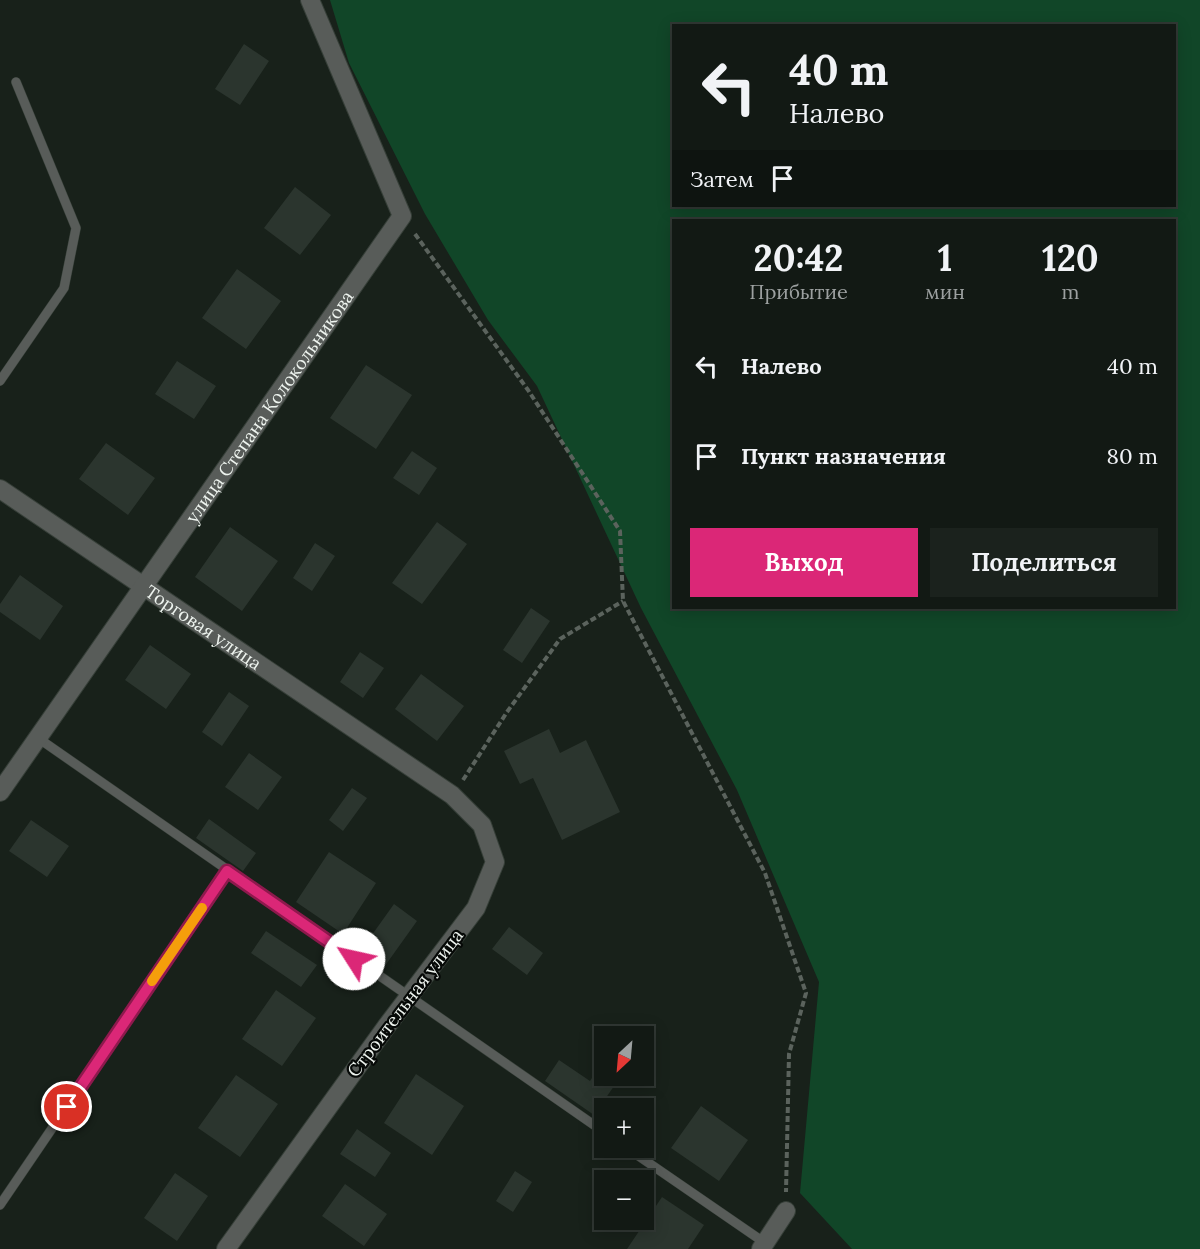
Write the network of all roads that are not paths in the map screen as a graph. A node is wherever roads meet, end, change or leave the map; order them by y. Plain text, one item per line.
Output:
1 (310, 0) edge
2 (16, 82) dead end
3 (0, 381) edge
4 (0, 489) edge
5 (145, 586) junction
6 (38, 738) junction
7 (407, 765) joint
8 (0, 792) edge
9 (227, 871) junction
10 (408, 997) junction
11 (594, 1125) edge
12 (641, 1158) edge
13 (0, 1205) edge
14 (786, 1211) road end
15 (763, 1246) edge
16 (226, 1249) edge

1 - 5 street, улица Степана Колокольникова
2 - 3 lane
4 - 5 street, Торговая улица
5 - 6 street, улица Степана Колокольникова
5 - 7 street, Торговая улица
6 - 8 street, улица Степана Колокольникова
6 - 9 lane
7 - 10 street, Строительная улица
9 - 10 lane
9 - 13 lane
10 - 11 lane
10 - 16 street, Строительная улица
12 - 15 lane
14 - 15 street

